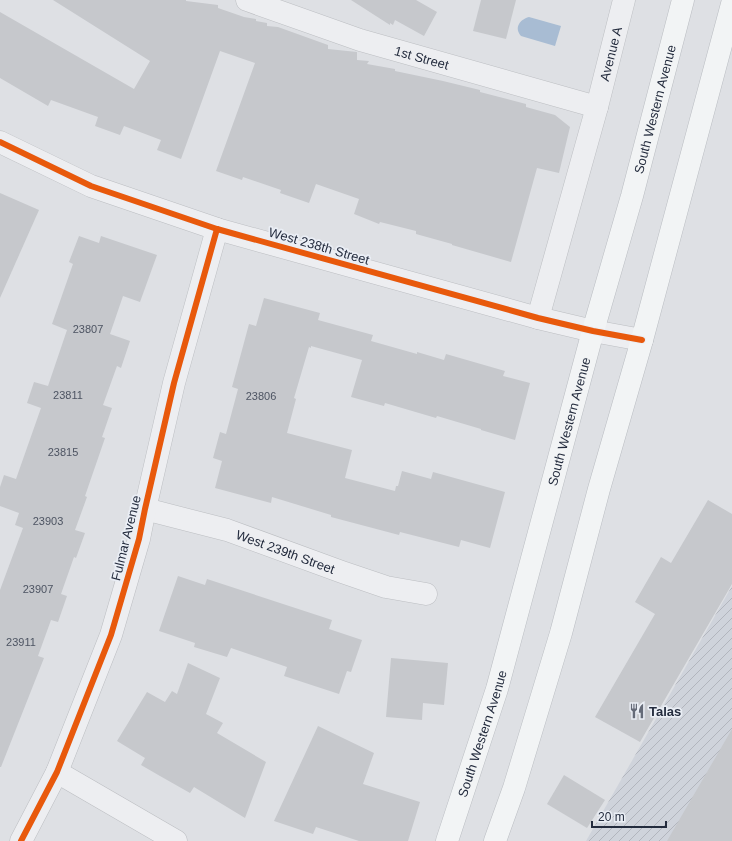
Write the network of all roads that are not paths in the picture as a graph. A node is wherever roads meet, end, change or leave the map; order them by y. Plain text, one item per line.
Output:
1 (248, 0) edge
2 (624, 0) edge
3 (683, 0) edge
4 (732, 4) edge
5 (597, 107) junction
6 (0, 142) edge
7 (217, 229) junction
8 (538, 318) junction
9 (593, 331) junction
10 (642, 340) junction
11 (145, 509) junction
12 (426, 594) dead end
13 (56, 772) junction
14 (21, 841) edge
15 (176, 841) edge
16 (447, 841) edge
17 (495, 841) edge

1 - 5 street, 1st Street
2 - 5 street, Avenue A
3 - 9 main road, South Western Avenue
4 - 10 main road
5 - 8 street, Avenue A
6 - 7 street, West 238th Street
7 - 8 street, West 238th Street
7 - 11 street, Fulmar Avenue
8 - 9 street, West 238th Street
9 - 10 street, West 238th Street
9 - 16 main road, South Western Avenue
10 - 17 main road
11 - 12 street, West 239th Street
11 - 13 street, Fulmar Avenue
13 - 14 street, Fulmar Avenue
13 - 15 street

